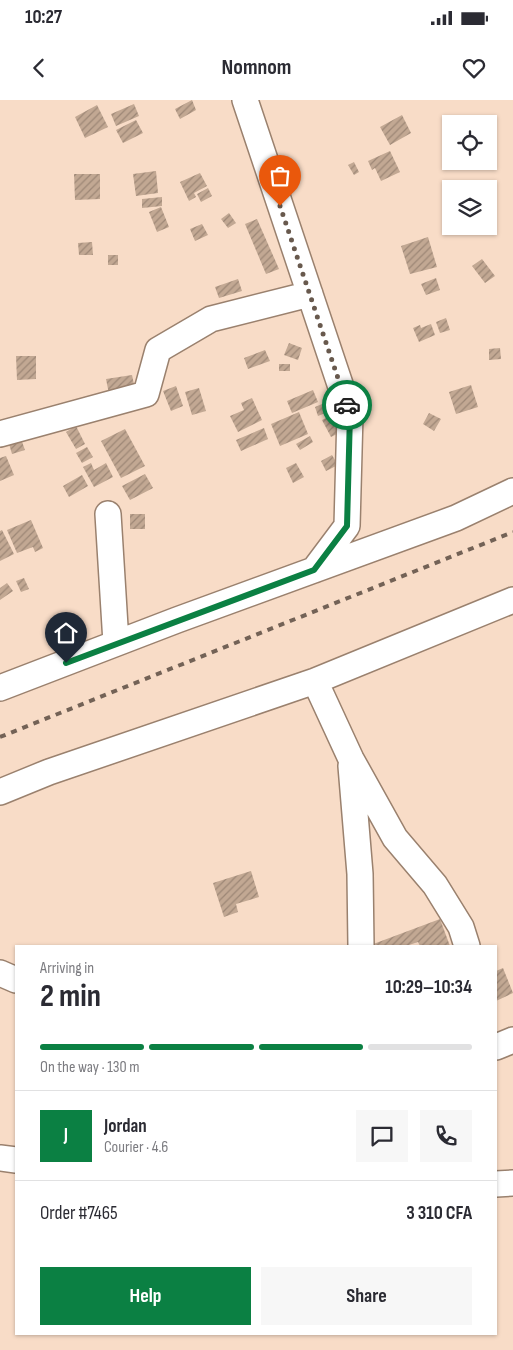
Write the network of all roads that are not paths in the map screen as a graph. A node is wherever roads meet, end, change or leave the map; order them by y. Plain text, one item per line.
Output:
1 (244, 100) edge
2 (310, 294) junction
3 (0, 434) edge
4 (513, 491) edge
5 (108, 514) dead end
6 (314, 570) junction
7 (513, 600) edge
8 (116, 644) junction
9 (315, 681) junction
10 (0, 688) edge
11 (351, 759) junction
12 (0, 792) edge
13 (361, 945) edge
14 (467, 945) edge
15 (0, 973) edge
16 (15, 980) edge
17 (513, 1040) edge
18 (497, 1047) edge
19 (0, 1158) edge
20 (15, 1160) edge
21 (513, 1183) edge
22 (497, 1184) edge

1 - 2 street
2 - 3 street
2 - 6 street
4 - 6 street
5 - 8 street
6 - 8 street
7 - 9 street
8 - 10 street
9 - 11 street
9 - 12 street
11 - 13 street
11 - 14 street
15 - 16 street
17 - 18 street
19 - 20 street
21 - 22 street

